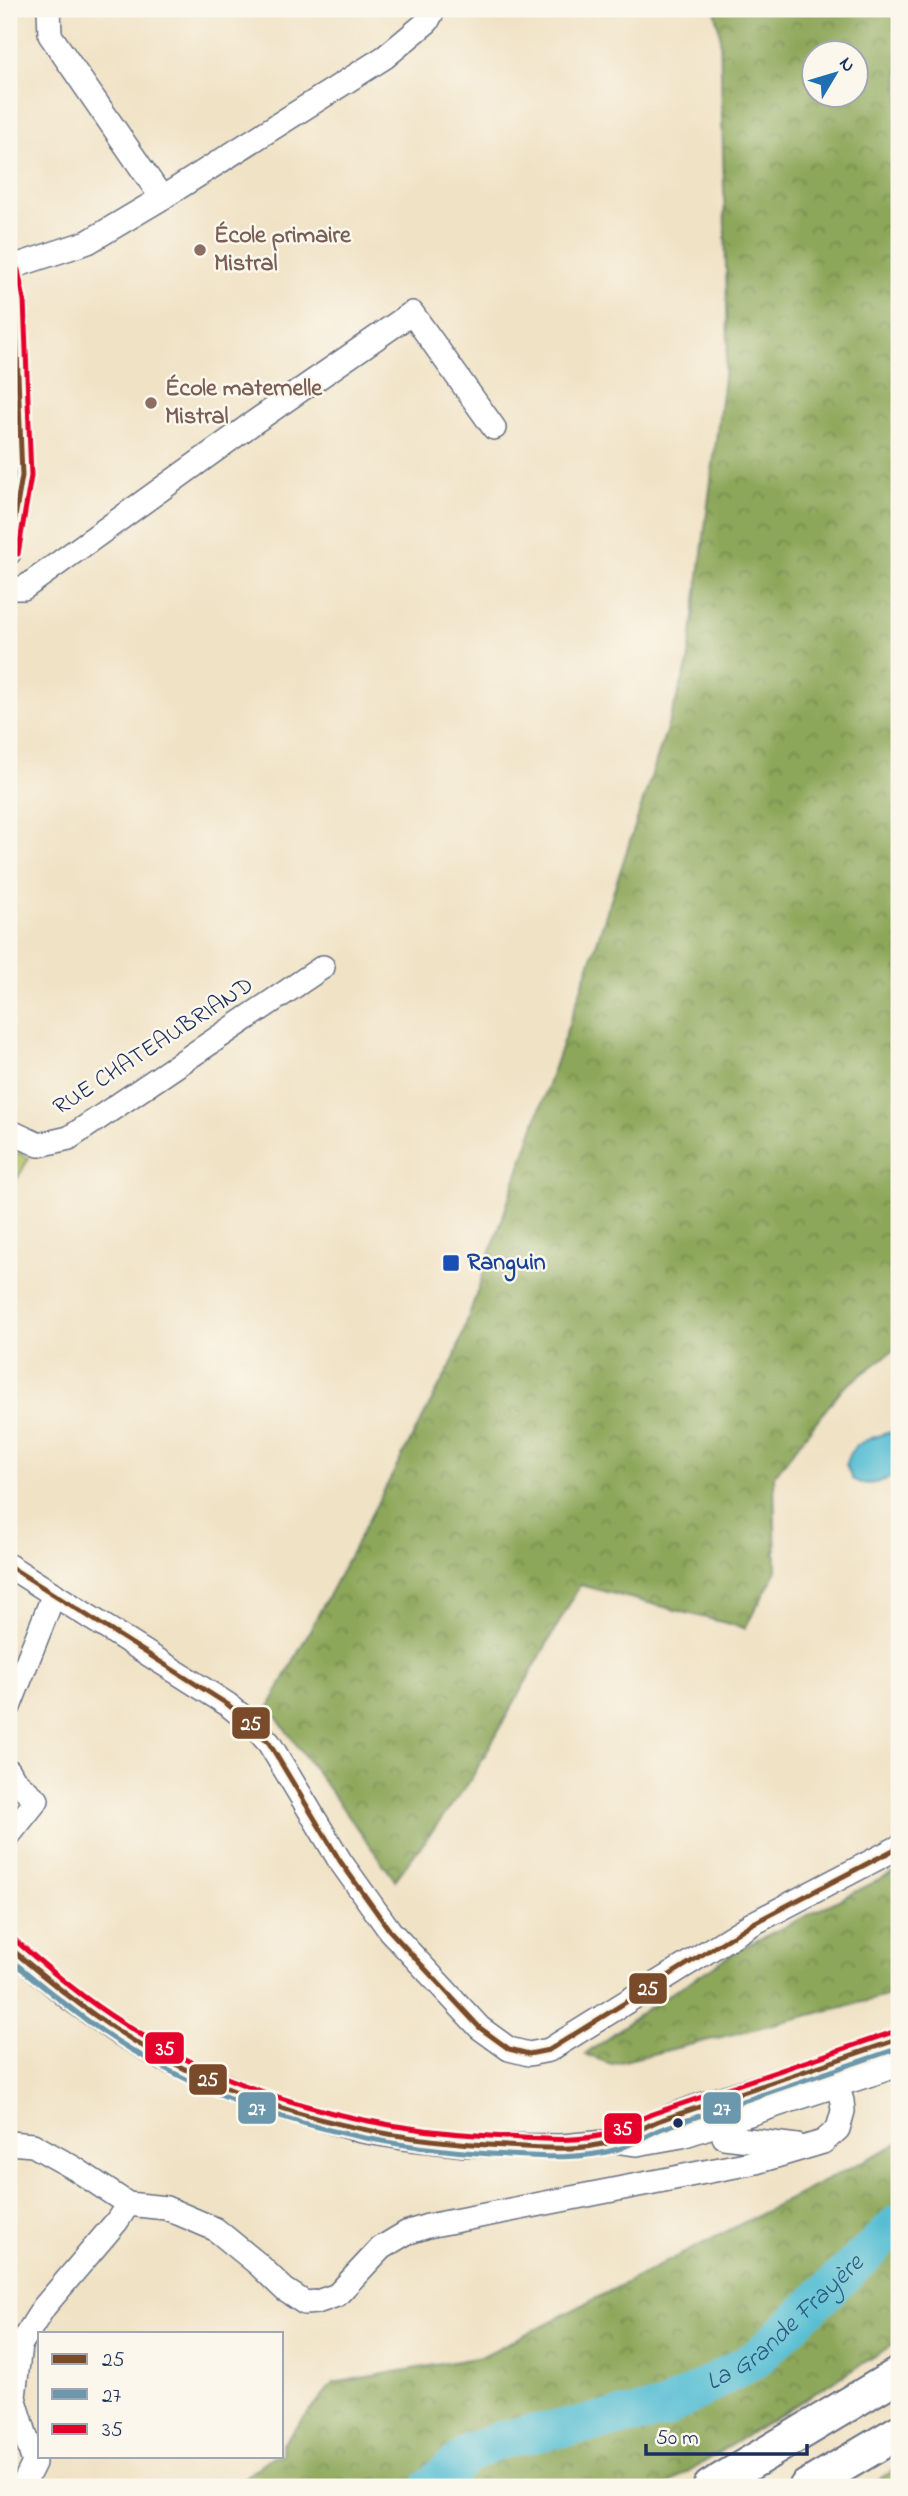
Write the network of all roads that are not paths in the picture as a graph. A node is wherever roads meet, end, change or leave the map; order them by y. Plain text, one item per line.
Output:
1 (49, 9) edge
2 (434, 9) edge
3 (162, 198) junction
4 (9, 270) edge
5 (494, 428) dead end
6 (9, 554) edge
7 (9, 588) edge
8 (323, 967) dead end
9 (9, 1131) edge
10 (9, 1566) edge
11 (54, 1594) junction
12 (9, 1707) edge
13 (9, 1771) edge
14 (9, 1835) edge
15 (899, 1847) edge
16 (9, 1947) edge
17 (899, 2039) edge
18 (899, 2065) edge
19 (834, 2075) junction
20 (715, 2133) junction
21 (615, 2141) junction
22 (9, 2143) edge
23 (814, 2146) junction
24 (706, 2172) junction
25 (128, 2204) junction
26 (899, 2374) edge
27 (899, 2432) edge
28 (22, 2487) edge
29 (710, 2487) edge
30 (806, 2487) edge

1 - 3 street
2 - 3 street
3 - 4 street
4 - 6 street
5 - 7 street
8 - 9 street, RUE CHATEAUBRIAND
10 - 11 street
11 - 12 street
11 - 15 street
13 - 14 street
16 - 21 street
17 - 19 street
18 - 19 street
19 - 20 street
19 - 21 street
19 - 23 street
20 - 21 street
20 - 23 street
20 - 24 street
22 - 25 street
23 - 24 street
24 - 25 street
25 - 28 street
26 - 29 highway
27 - 30 highway

